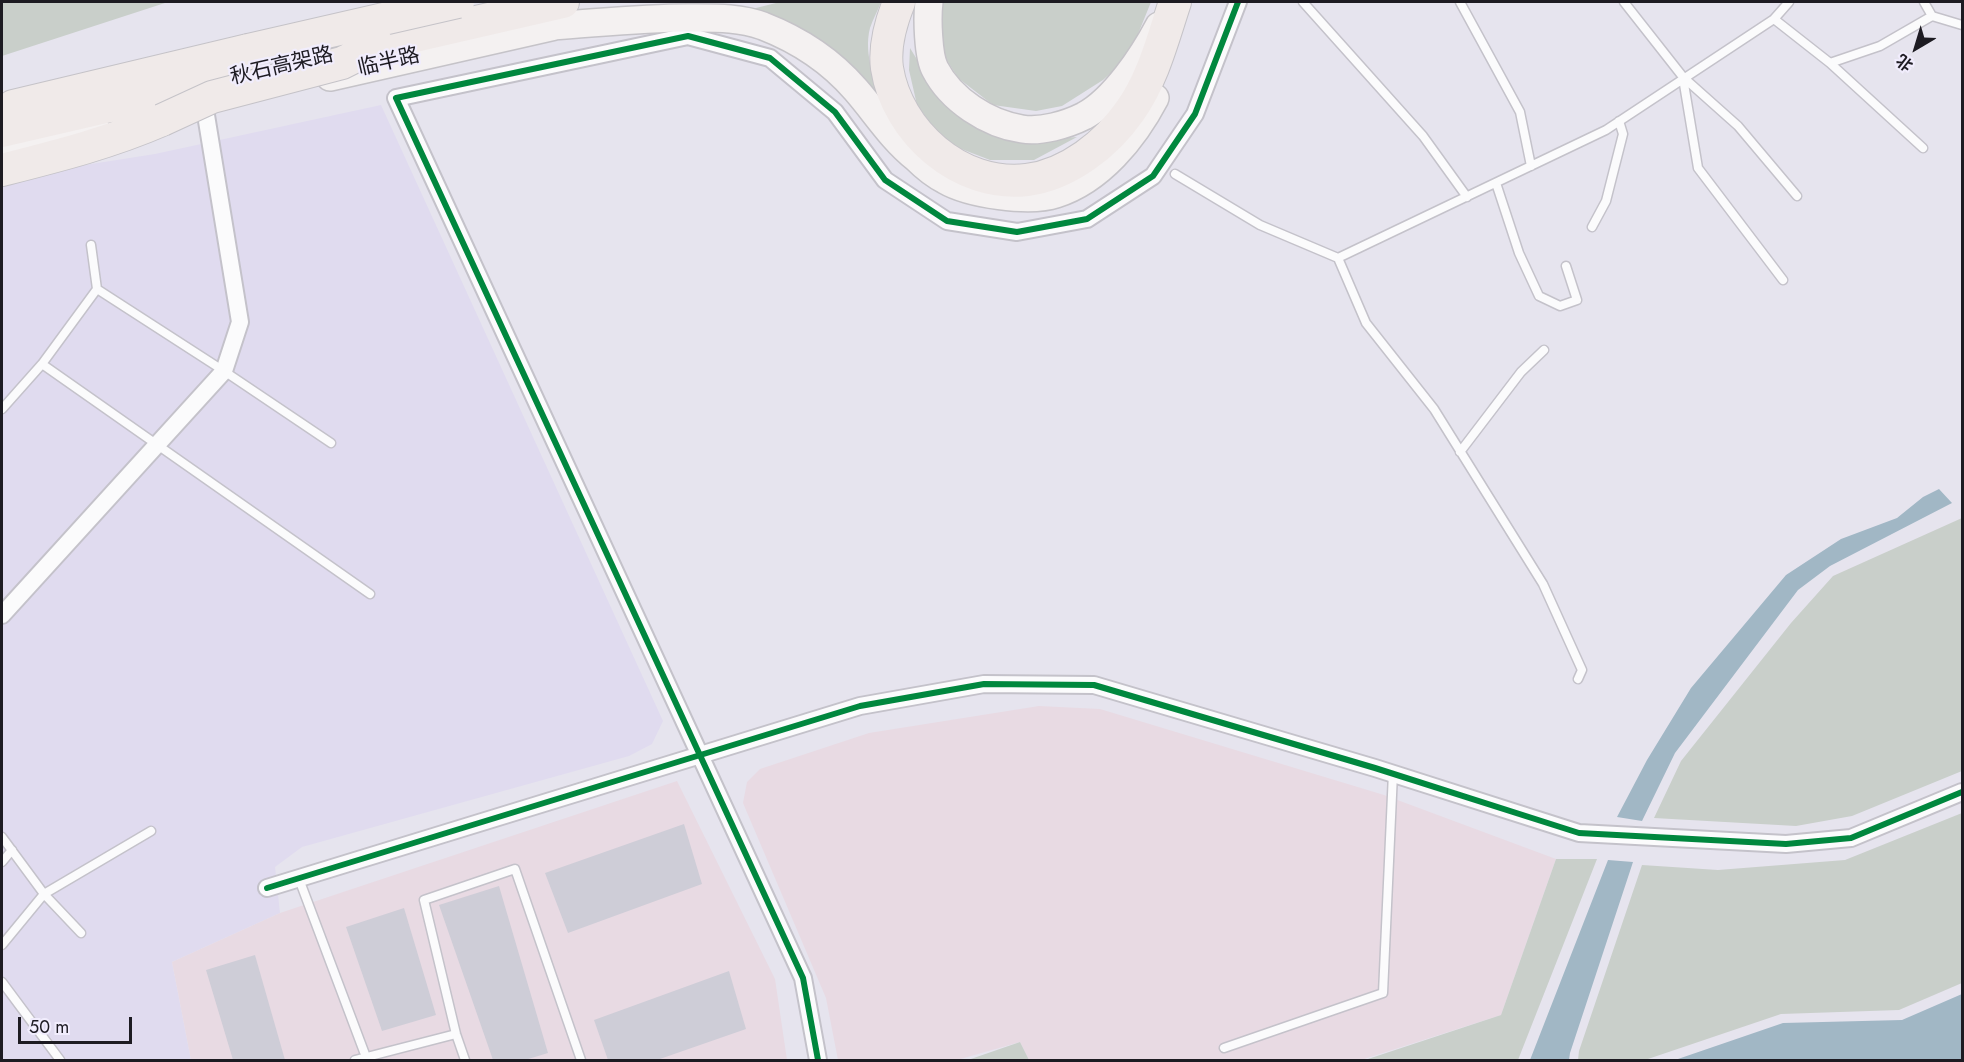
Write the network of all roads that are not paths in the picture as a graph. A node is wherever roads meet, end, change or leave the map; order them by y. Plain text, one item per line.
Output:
1 (439, 2) edge
2 (458, 2) edge
3 (673, 2) edge
4 (899, 2) edge
5 (929, 2) edge
6 (1173, 2) edge
7 (1191, 2) edge
8 (1238, 2) edge
9 (1303, 2) edge
10 (1460, 2) edge
11 (1624, 2) edge
12 (1789, 2) edge
13 (1924, 2) edge
14 (557, 14) edge
15 (1932, 16) junction
16 (1773, 19) junction
17 (1962, 26) edge
18 (248, 50) junction
19 (1830, 63) junction
20 (1683, 77) junction
21 (2, 88) edge
22 (2, 109) edge
23 (205, 109) junction
24 (2, 117) edge
25 (1619, 121) junction
26 (1923, 148) dead end
27 (3, 150) edge
28 (1531, 166) junction
29 (1175, 174) dead end
30 (1496, 183) junction
31 (1797, 196) dead end
32 (1467, 197) junction
33 (1592, 227) dead end
34 (91, 245) dead end
35 (1338, 258) junction
36 (1566, 266) dead end
37 (1783, 280) dead end
38 (98, 289) junction
39 (1544, 351) dead end
40 (42, 364) junction
41 (224, 371) junction
42 (2, 409) edge
43 (331, 443) dead end
44 (156, 445) junction
45 (1460, 452) junction
46 (370, 594) dead end
47 (2, 615) edge
48 (1578, 679) dead end
49 (700, 755) junction
50 (1393, 773) junction
51 (1962, 792) edge
52 (152, 831) dead end
53 (2, 837) edge
54 (12, 850) junction
55 (2, 862) edge
56 (299, 879) junction
57 (267, 888) dead end
58 (44, 894) junction
59 (81, 933) dead end
60 (2, 945) edge
61 (2, 982) edge
62 (456, 1034) junction
63 (1224, 1048) dead end
64 (366, 1056) junction
65 (60, 1060) edge
66 (355, 1060) edge
67 (465, 1060) edge
68 (581, 1060) edge
69 (818, 1060) edge

1 - 24 main road
2 - 18 highway, 秋石高架路, bridge
3 - 14 main road, 临半路
4 - 6 highway
5 - 6 main road
7 - 14 main road
8 - 49 street
9 - 32 lane
10 - 28 lane
11 - 20 lane
12 - 16 lane
13 - 15 lane
14 - 23 main road, 临半路
14 - 27 highway, bridge
15 - 17 lane
15 - 19 lane
16 - 19 lane
16 - 20 lane
18 - 21 highway
18 - 22 highway, 秋石高架路
19 - 26 lane
20 - 25 lane
20 - 31 lane
20 - 37 lane
23 - 27 main road, 临半路
23 - 41 street
25 - 28 lane
25 - 33 lane
28 - 30 lane
29 - 35 lane
30 - 32 lane
30 - 36 lane
32 - 35 lane
34 - 38 lane
35 - 45 lane
38 - 40 lane
38 - 41 lane
39 - 45 lane
40 - 42 lane
40 - 44 lane
41 - 43 lane
41 - 44 street
44 - 46 lane
44 - 47 street
45 - 48 lane
49 - 50 street
49 - 56 street
49 - 69 street
50 - 51 street
50 - 63 lane
52 - 58 lane
53 - 54 lane
54 - 55 lane
54 - 58 lane
56 - 57 street
56 - 64 lane
58 - 59 lane
58 - 60 lane
61 - 65 lane
62 - 64 lane
62 - 67 lane
62 - 68 lane
64 - 66 lane

